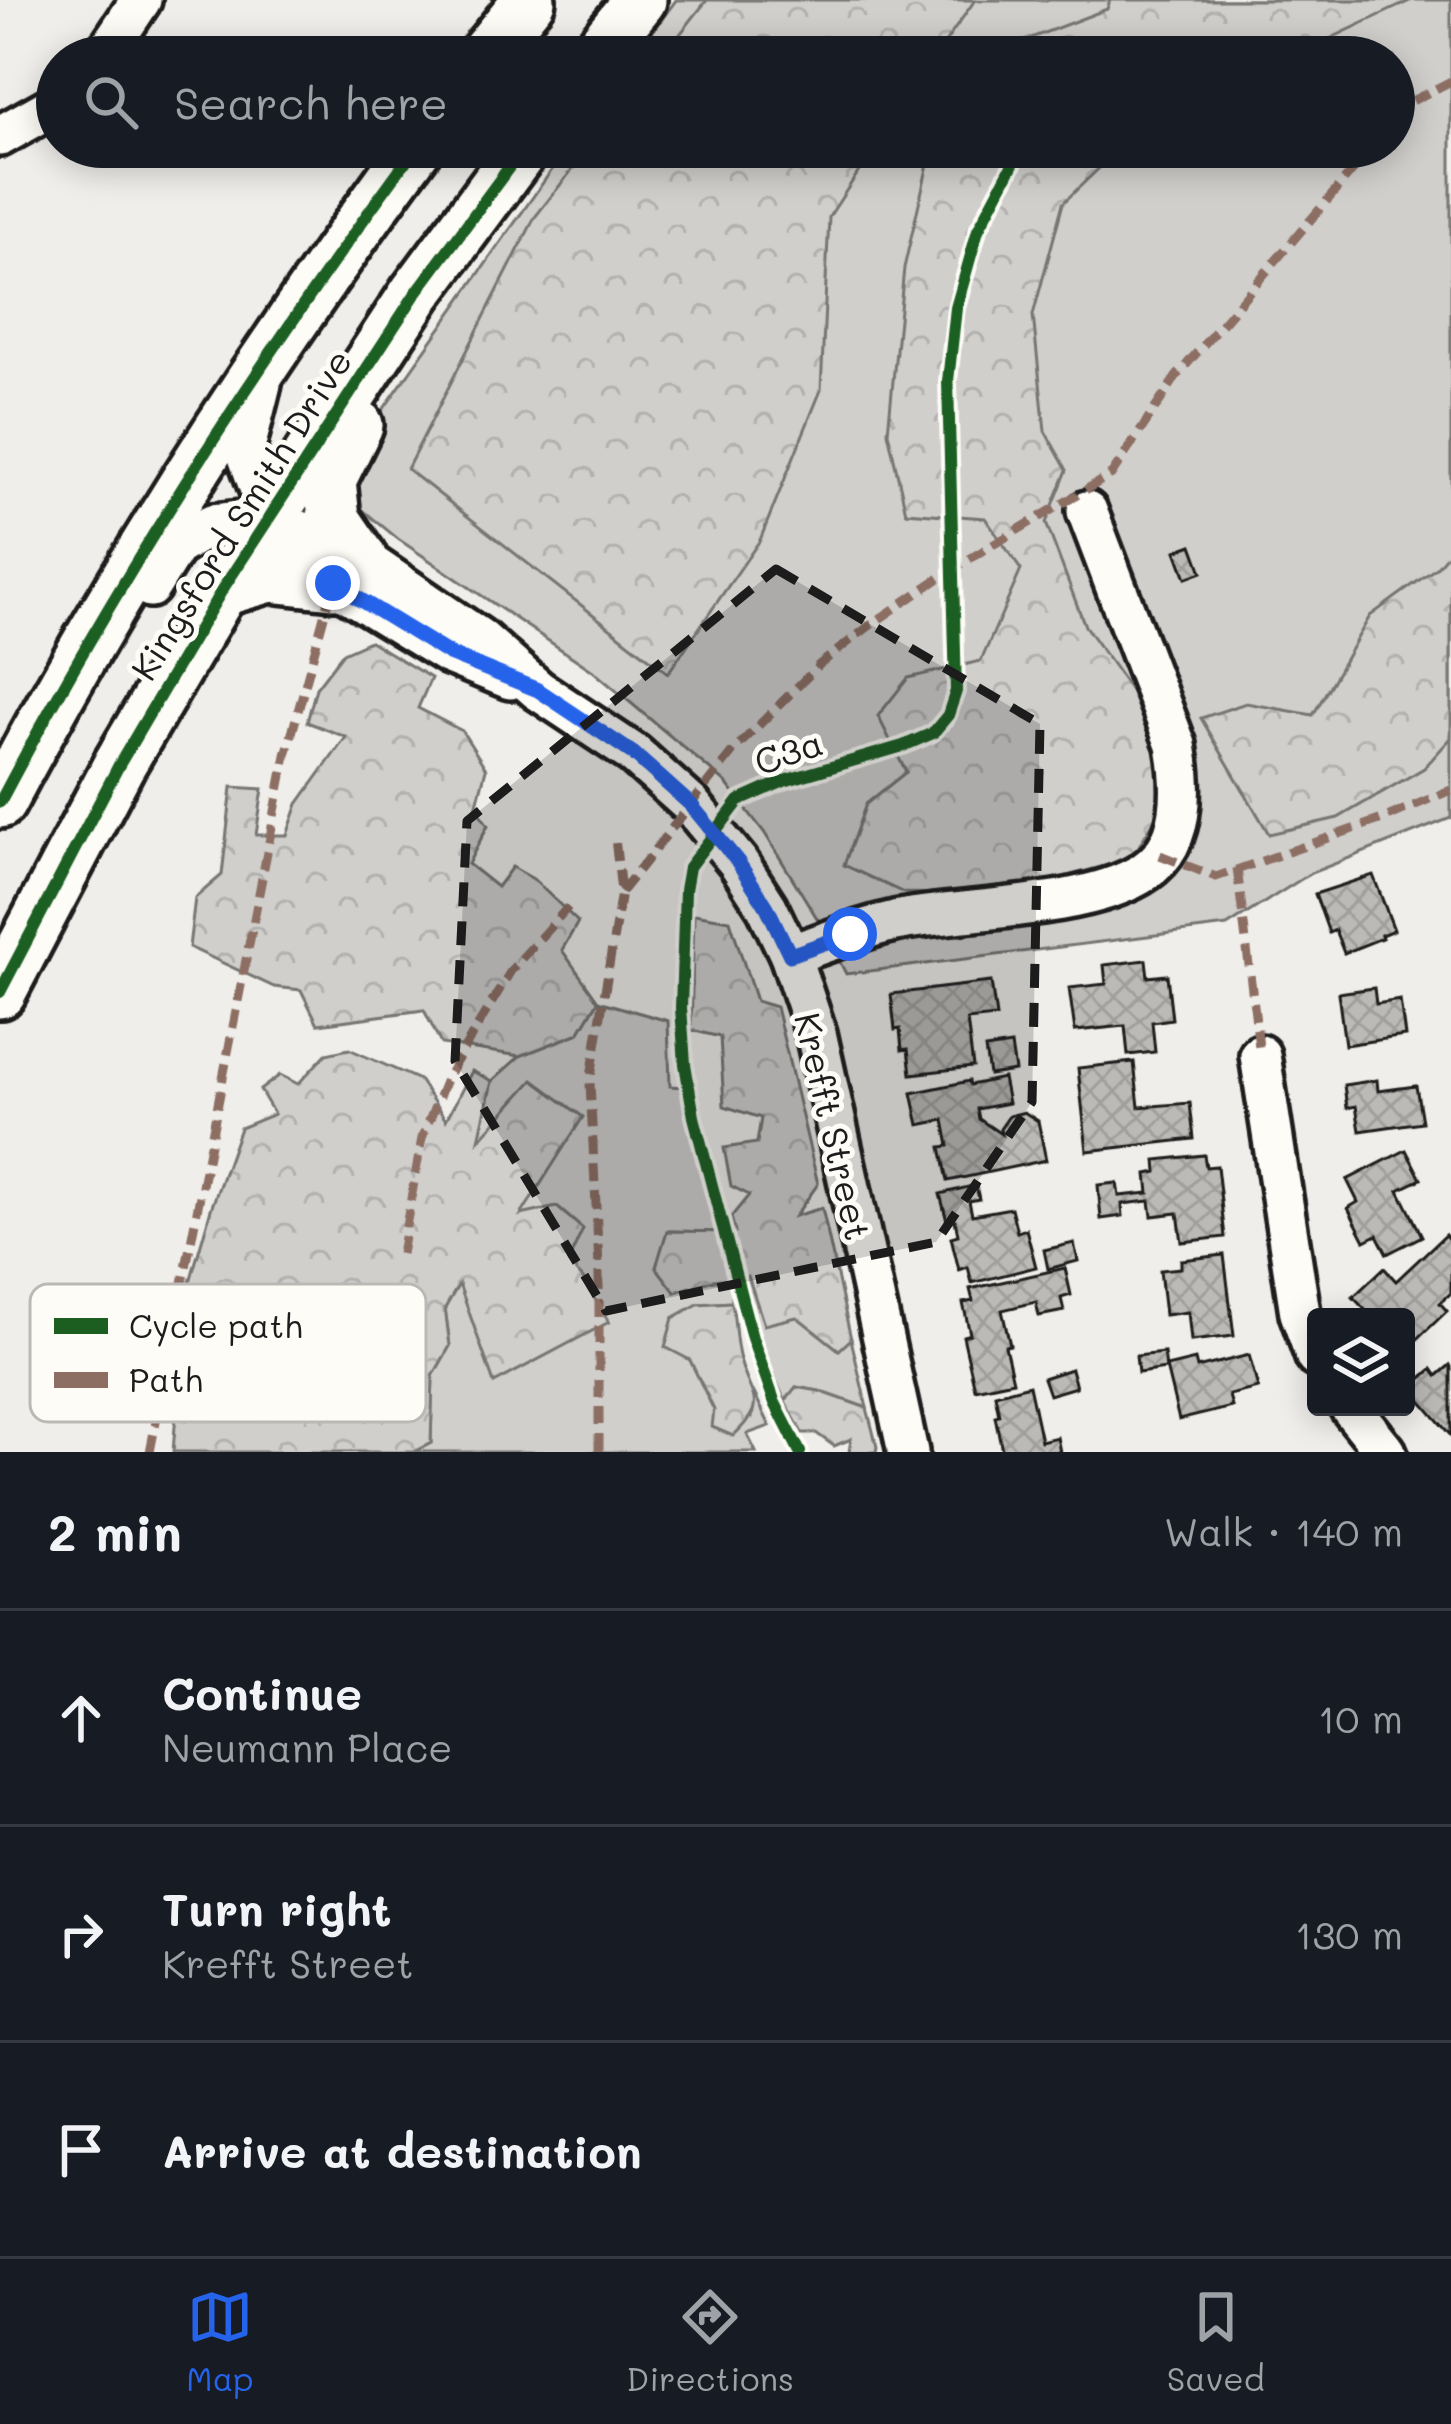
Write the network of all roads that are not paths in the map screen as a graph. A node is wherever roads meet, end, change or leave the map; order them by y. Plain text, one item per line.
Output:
1 (141, 0) edge
2 (529, 0) edge
3 (640, 0) edge
4 (117, 36) edge
5 (500, 36) edge
6 (611, 36) edge
7 (36, 116) edge
8 (0, 136) edge
9 (401, 168) edge
10 (508, 168) edge
11 (416, 293) junction
12 (267, 356) junction
13 (1087, 511) dead end
14 (270, 518) junction
15 (347, 570) junction
16 (222, 590) junction
17 (90, 643) junction
18 (0, 802) edge
19 (790, 955) junction
20 (0, 992) edge
21 (1261, 1055) dead end
22 (1307, 1332) edge
23 (1357, 1416) edge
24 (908, 1452) edge
25 (1386, 1452) edge

1 - 4 street
2 - 5 main road
3 - 6 main road
7 - 8 street
9 - 12 main road, Kingsford Smith Drive
10 - 11 main road, Kingsford Smith Drive
11 - 14 main road, Kingsford Smith Drive
11 - 15 main road
12 - 14 street
12 - 17 main road, Kingsford Smith Drive
13 - 19 street
14 - 15 street, Krefft Street
14 - 16 main road, Kingsford Smith Drive
14 - 17 street
15 - 16 main road
15 - 19 street, Krefft Street
16 - 20 main road, Kingsford Smith Drive
17 - 18 main road, Kingsford Smith Drive
19 - 24 street, Krefft Street
21 - 22 street
23 - 25 street

